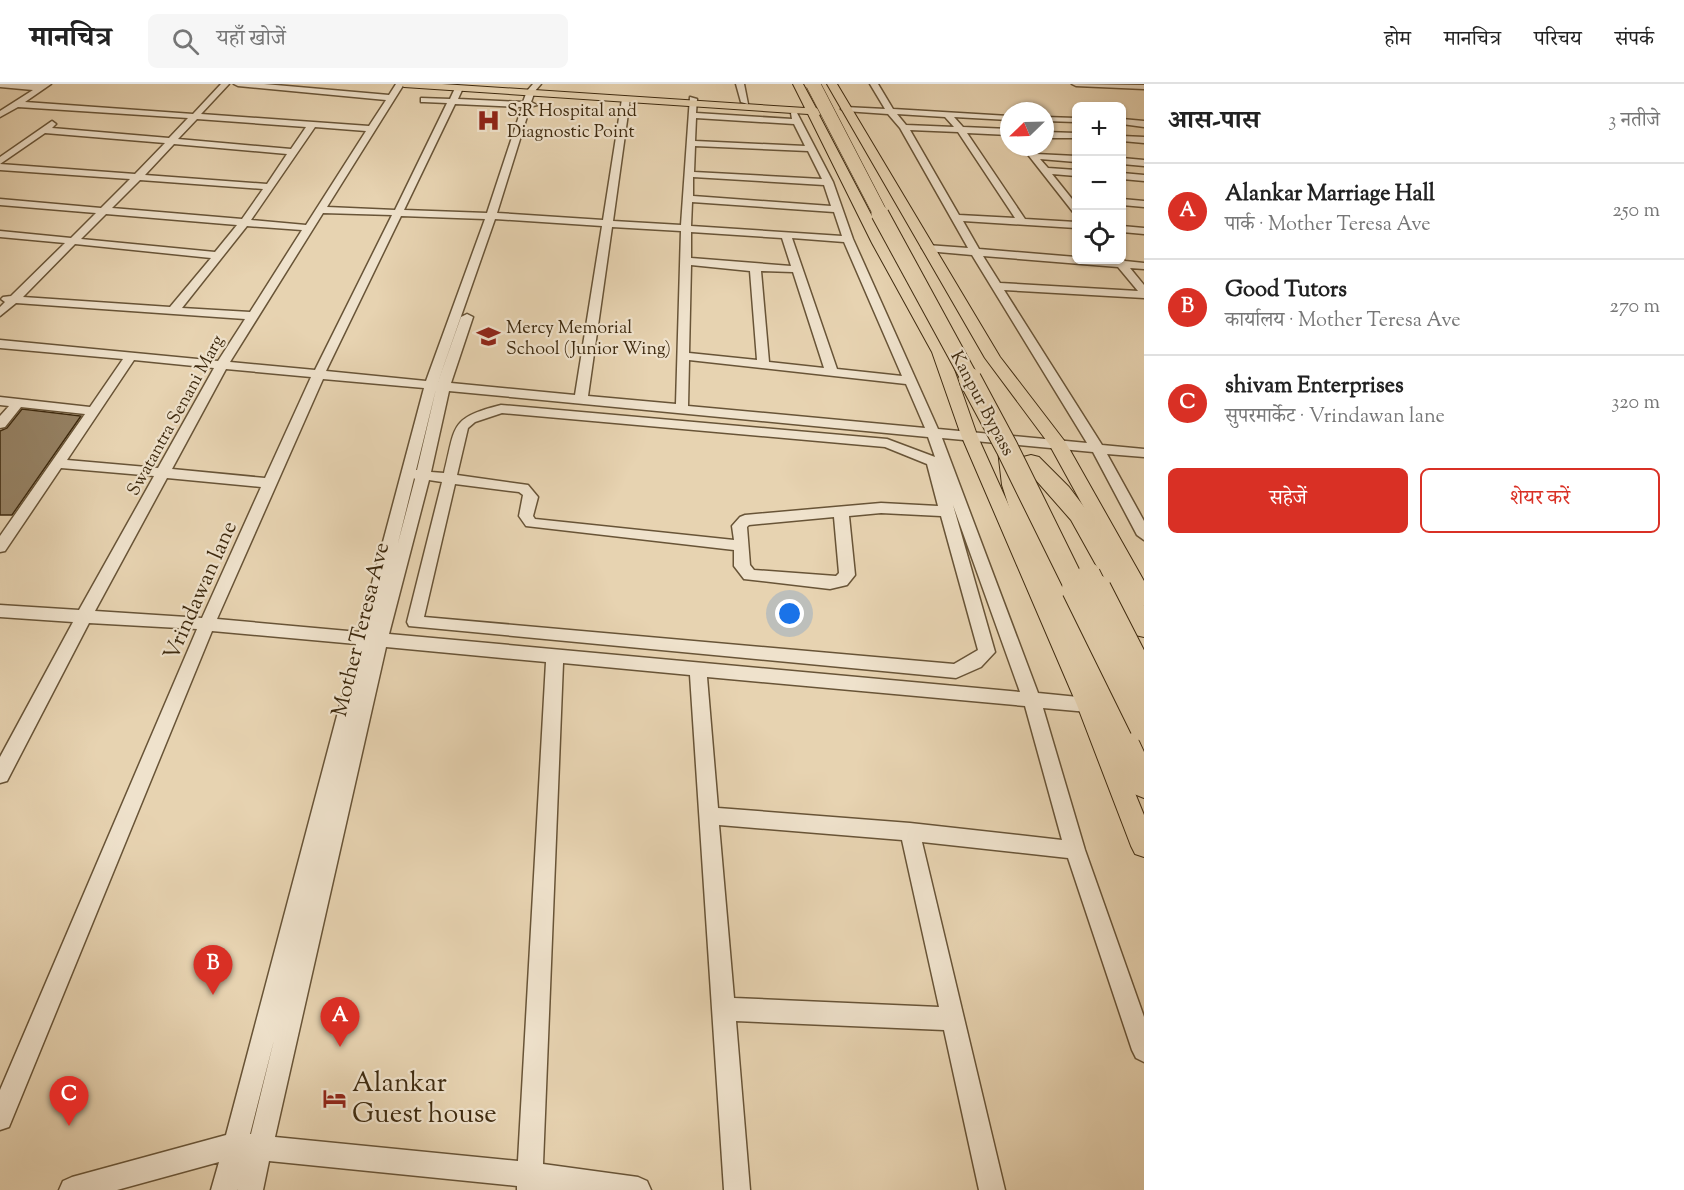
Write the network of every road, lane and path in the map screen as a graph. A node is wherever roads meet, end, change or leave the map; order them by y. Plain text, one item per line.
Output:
1 (225, 84) edge
2 (238, 84) edge
3 (402, 84) edge
4 (740, 84) edge
5 (798, 84) edge
6 (813, 84) edge
7 (822, 84) edge
8 (832, 84) edge
9 (874, 84) edge
10 (1076, 84) edge
11 (0, 85) edge
12 (44, 86) edge
13 (1143, 87) edge
14 (452, 91) edge
15 (533, 94) edge
16 (393, 98) junction
17 (626, 99) junction
18 (424, 100) dead end
19 (693, 101) junction
20 (745, 102) junction
21 (17, 104) junction
22 (75, 109) junction
23 (791, 109) junction
24 (847, 112) junction
25 (887, 112) junction
26 (807, 113) junction
27 (947, 114) junction
28 (0, 115) edge
29 (693, 115) junction
30 (1000, 117) edge
31 (194, 118) junction
32 (1054, 119) edge
33 (1072, 120) edge
34 (1126, 122) edge
35 (1144, 124) edge
36 (312, 125) junction
37 (904, 127) junction
38 (373, 129) junction
39 (960, 129) junction
40 (44, 130) junction
41 (1000, 131) edge
42 (1054, 135) edge
43 (1072, 136) edge
44 (1126, 139) edge
45 (1144, 140) edge
46 (171, 141) junction
47 (691, 143) junction
48 (812, 149) junction
49 (294, 152) junction
50 (1033, 156) joint
51 (1072, 159) edge
52 (0, 161) edge
53 (1126, 161) edge
54 (1144, 163) edge
55 (0, 167) edge
56 (1045, 171) junction
57 (1072, 173) edge
58 (689, 174) junction
59 (1126, 177) edge
60 (137, 178) junction
61 (1144, 178) edge
62 (828, 182) junction
63 (269, 187) junction
64 (1072, 198) edge
65 (688, 200) junction
66 (0, 202) edge
67 (1126, 202) edge
68 (1144, 204) edge
69 (106, 209) junction
70 (838, 209) junction
71 (321, 210) junction
72 (398, 212) junction
73 (496, 216) junction
74 (956, 218) junction
75 (245, 222) junction
76 (1022, 222) junction
77 (609, 224) junction
78 (1072, 225) edge
79 (309, 228) junction
80 (1126, 229) edge
81 (686, 230) junction
82 (1144, 231) edge
83 (0, 234) edge
84 (786, 236) junction
85 (848, 239) junction
86 (74, 240) junction
87 (927, 248) junction
88 (975, 252) junction
89 (218, 255) junction
90 (1072, 259) edge
91 (685, 261) junction
92 (1126, 263) edge
93 (1121, 264) edge
94 (1144, 266) edge
95 (755, 268) junction
96 (797, 269) junction
97 (996, 286) junction
98 (1144, 294) edge
99 (0, 298) edge
100 (14, 299) junction
101 (172, 311) junction
102 (0, 313) edge
103 (251, 316) junction
104 (0, 344) edge
105 (131, 356) junction
106 (683, 356) junction
107 (222, 365) junction
108 (763, 365) junction
109 (832, 372) junction
110 (319, 374) junction
111 (910, 381) junction
112 (437, 385) junction
113 (581, 399) junction
114 (0, 401) edge
115 (18, 403) junction
116 (682, 408) junction
117 (93, 411) junction
118 (0, 424) edge
119 (933, 432) junction
120 (969, 435) junction
121 (1057, 443) junction
122 (1007, 448) junction
123 (1097, 448) junction
124 (1144, 453) edge
125 (1031, 462) junction
126 (57, 464) junction
127 (164, 472) junction
128 (416, 474) junction
129 (449, 477) junction
130 (271, 483) junction
131 (841, 510) junction
132 (947, 511) junction
133 (0, 520) edge
134 (17, 521) junction
135 (1144, 535) edge
136 (742, 546) junction
137 (0, 547) edge
138 (1144, 599) edge
139 (0, 611) edge
140 (84, 616) junction
141 (207, 624) junction
142 (1144, 628) edge
143 (373, 639) junction
144 (555, 657) junction
145 (698, 670) junction
146 (1144, 681) edge
147 (1032, 701) junction
148 (1088, 705) junction
149 (1144, 727) edge
150 (0, 775) edge
151 (1144, 785) edge
152 (711, 816) junction
153 (910, 832) junction
154 (1144, 846) edge
155 (1075, 850) junction
156 (723, 1009) junction
157 (953, 1019) junction
158 (1144, 1050) edge
159 (0, 1118) edge
160 (235, 1144) junction
161 (260, 1147) junction
162 (530, 1182) edge
163 (72, 1190) edge
164 (224, 1190) edge
165 (250, 1190) edge
166 (638, 1190) edge
167 (737, 1190) edge
168 (992, 1190) edge

1 - 31 street
2 - 16 street
3 - 14 main road
3 - 16 street, Swatantra Senani Marg
4 - 20 street
5 - 26 main road
6 - 122 highway, Kanpur Bypass, bridge
7 - 125 highway, Kanpur Bypass
8 - 24 main road
9 - 25 street
10 - 13 street
11 - 12 street
12 - 21 street
14 - 15 main road
14 - 15 main road
14 - 18 street
14 - 72 street, Vrindawan lane
15 - 17 main road
15 - 19 main road
15 - 73 street, Mother Teresa Ave
16 - 38 street, Swatantra Senani Marg
17 - 19 main road
17 - 77 street
19 - 20 main road
19 - 23 main road
19 - 29 street
20 - 26 main road
21 - 22 street
21 - 28 street
22 - 31 street
22 - 40 street
23 - 26 main road
23 - 26 street
24 - 25 street
24 - 26 main road
24 - 87 main road
25 - 27 street
25 - 37 street
26 - 29 street
26 - 48 street
26 - 120 main road
27 - 30 street
27 - 39 street
29 - 47 street
31 - 36 street
31 - 46 street
32 - 33 street
34 - 35 street
36 - 38 street
36 - 49 street
37 - 39 street
37 - 74 street
38 - 71 street, Swatantra Senani Marg
39 - 41 street
39 - 76 street
40 - 46 street
40 - 52 street
42 - 43 street
44 - 45 street
46 - 49 street
46 - 60 street
47 - 48 street
47 - 58 street
48 - 62 street
49 - 63 street
50 - 51 street
50 - 56 street
53 - 54 street
55 - 60 street
56 - 57 street
56 - 64 street
58 - 62 street
58 - 65 street
59 - 61 street
60 - 63 street
60 - 69 street
62 - 70 street
63 - 75 street
65 - 70 street
65 - 81 street
66 - 69 street
67 - 68 street
69 - 75 street
69 - 86 street
70 - 85 street
71 - 72 street
71 - 79 street, Swatantra Senani Marg
72 - 73 street
72 - 110 street, Vrindawan lane
73 - 77 street
73 - 112 street, Mother Teresa Ave
74 - 76 street
74 - 88 street
75 - 79 street
75 - 89 street
76 - 78 street
77 - 81 street
77 - 113 street
79 - 103 street, Swatantra Senani Marg
80 - 82 street
81 - 84 street
81 - 91 street
83 - 86 street
84 - 85 street
84 - 96 street
85 - 111 street
86 - 89 street
86 - 100 street
87 - 88 street
87 - 121 main road
88 - 90 street
88 - 97 street
89 - 101 street
91 - 95 street
91 - 106 street
92 - 94 street
93 - 98 street
95 - 96 street
95 - 108 street
96 - 109 street
97 - 98 street
97 - 123 street
99 - 100 street
100 - 101 street
100 - 102 street
101 - 103 street
103 - 107 street, Swatantra Senani Marg
104 - 105 street
105 - 107 street
105 - 117 street
106 - 108 street
106 - 116 street
107 - 110 street
107 - 127 street, Swatantra Senani Marg
108 - 109 street
109 - 111 street
110 - 112 street
110 - 130 street, Vrindawan lane
111 - 119 street
112 - 113 street
112 - 128 street, Mother Teresa Ave
113 - 116 street
114 - 115 street
115 - 117 street
115 - 118 street
116 - 119 street
117 - 126 street
119 - 120 street
119 - 147 street
120 - 121 street
120 - 148 main road
121 - 123 street
121 - 138 main road
122 - 149 highway, Kanpur Bypass, bridge
122 - 151 highway, bridge
123 - 124 street
123 - 135 street
125 - 142 highway
125 - 146 highway, Kanpur Bypass, bridge
126 - 127 street
126 - 134 street
127 - 130 street
127 - 140 street, Swatantra Senani Marg
128 - 129 street
128 - 143 street, Mother Teresa Ave
129 - 132 street
129 - 132 street
129 - 136 street
130 - 141 street, Vrindawan lane
131 - 132 street
131 - 136 street
131 - 136 street
133 - 134 street
134 - 137 street
139 - 140 street
140 - 141 street
140 - 150 street, Swatantra Senani Marg
141 - 143 street
141 - 159 street, Vrindawan lane
143 - 144 street
143 - 160 street
143 - 161 street, Mother Teresa Ave
144 - 145 street
144 - 162 street
145 - 147 street
145 - 152 street
147 - 148 street
147 - 155 street
148 - 154 main road
152 - 153 street
152 - 156 street
153 - 155 street
153 - 157 street
155 - 158 street
156 - 157 street
156 - 167 street
157 - 168 street
160 - 161 street
160 - 163 street
160 - 164 street
161 - 162 street
161 - 165 street, Mother Teresa Ave
162 - 166 street

